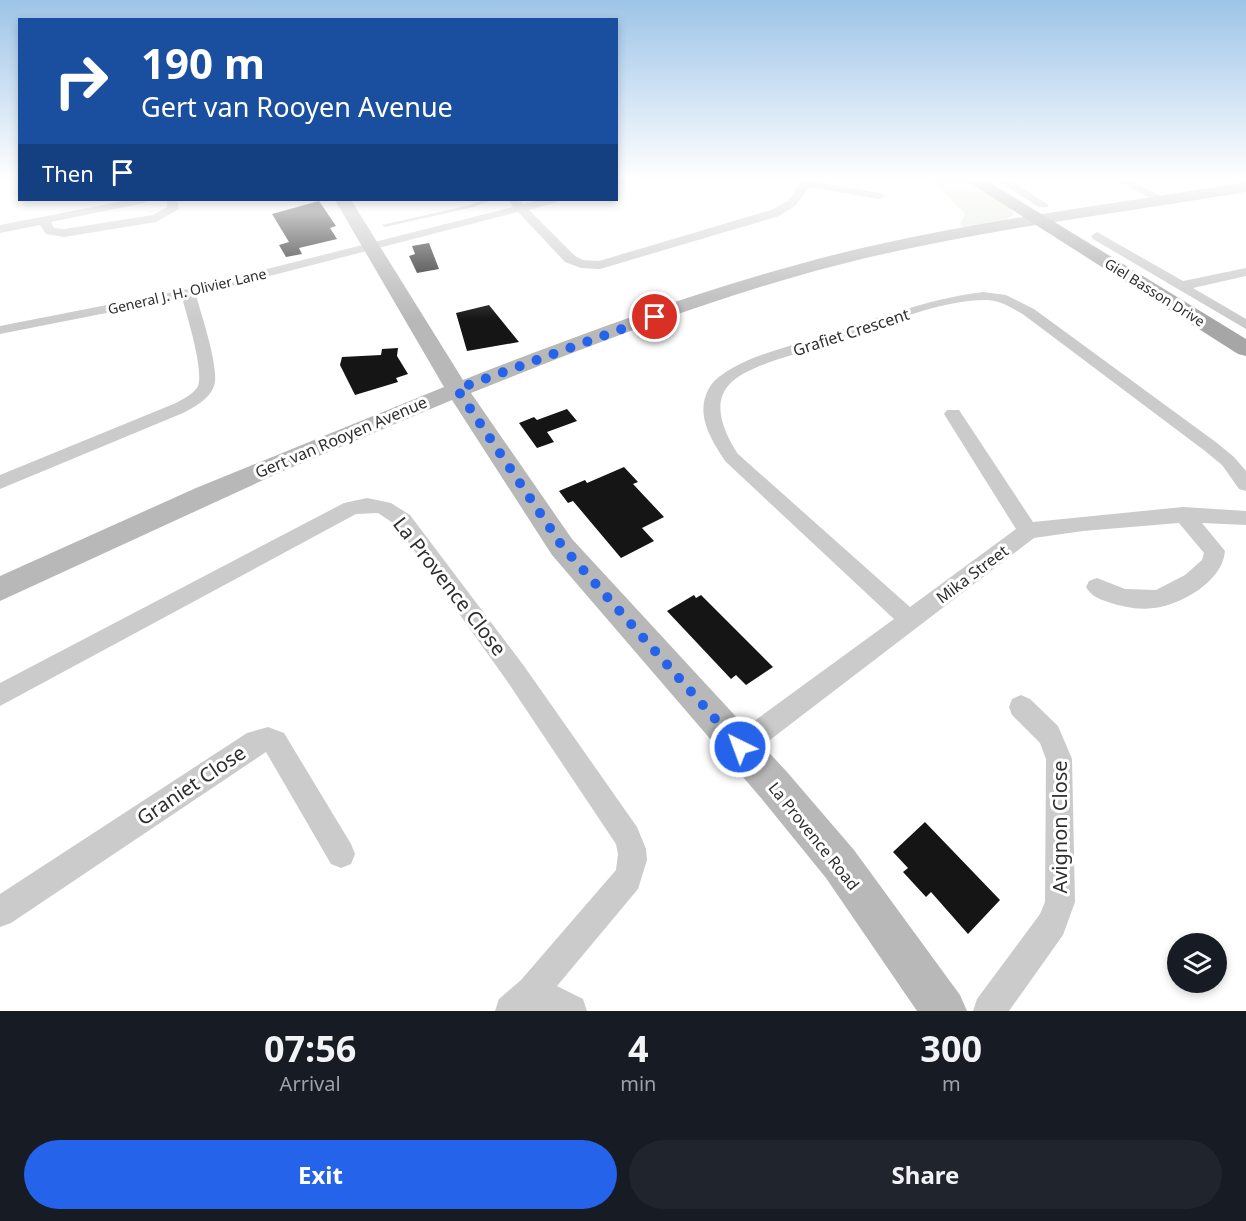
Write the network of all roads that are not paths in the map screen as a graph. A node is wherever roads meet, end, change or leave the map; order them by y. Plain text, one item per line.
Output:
1 (47, 226) edge
2 (108, 226) edge
3 (369, 226) edge
4 (402, 226) edge
5 (538, 226) edge
6 (731, 226) edge
7 (982, 226) edge
8 (1061, 226) edge
9 (444, 227) edge
10 (378, 235) junction
11 (1097, 236) dead end
12 (1246, 272) edge
13 (1181, 286) junction
14 (188, 293) junction
15 (1246, 325) edge
16 (0, 330) edge
17 (1246, 349) edge
18 (457, 389) junction
19 (953, 414) dead end
20 (0, 482) edge
21 (1246, 484) edge
22 (1183, 514) junction
23 (1246, 518) edge
24 (1028, 531) junction
25 (1097, 587) dead end
26 (0, 588) edge
27 (910, 621) junction
28 (0, 695) edge
29 (1021, 707) dead end
30 (740, 747) junction
31 (341, 854) dead end
32 (0, 912) edge
33 (521, 1001) edge
34 (571, 1011) edge
35 (944, 1011) edge
36 (989, 1011) edge

1 - 2 street
3 - 10 street, La Provence Road
4 - 10 lane
5 - 6 street
7 - 18 street, Gert van Rooyen Avenue
8 - 17 main road, Giel Basson Drive
9 - 10 street, General J. H. Olivier Lane
10 - 14 street, General J. H. Olivier Lane
10 - 18 street, La Provence Road
11 - 13 street
12 - 13 street
13 - 15 street
14 - 16 street, General J. H. Olivier Lane
14 - 20 street
18 - 26 street, Gert van Rooyen Avenue
18 - 30 street, La Provence Road
19 - 24 street
21 - 27 street, Grafiet Crescent
22 - 23 street, Mika Street
22 - 24 street, Mika Street
22 - 25 street
24 - 27 street, Mika Street
27 - 30 street, Mika Street
28 - 33 street, La Provence Close
29 - 36 street, Avignon Close
30 - 35 street, La Provence Road
31 - 32 street, Graniet Close
33 - 34 street, La Provence Close

